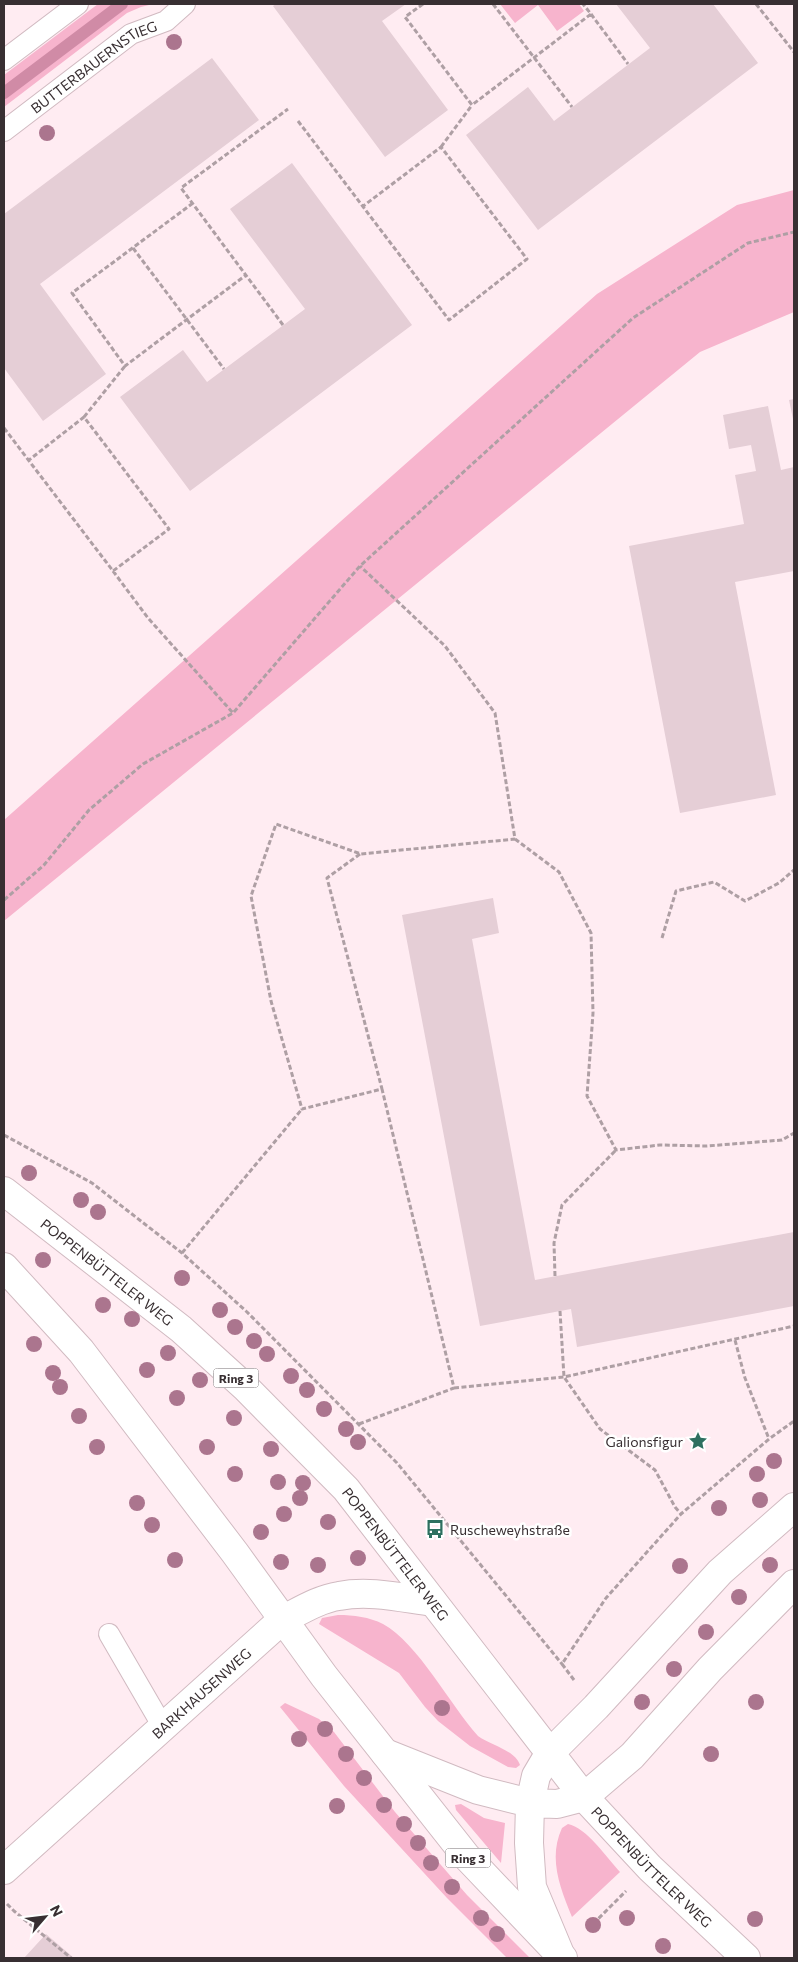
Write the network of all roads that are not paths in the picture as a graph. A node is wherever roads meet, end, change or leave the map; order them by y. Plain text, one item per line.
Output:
1 (78, 4) edge
2 (185, 4) edge
3 (4, 60) edge
4 (4, 131) edge
5 (4, 1191) edge
6 (4, 1267) edge
7 (794, 1507) edge
8 (794, 1584) edge
9 (433, 1602) junction
10 (282, 1620) junction
11 (109, 1634) dead end
12 (163, 1728) junction
13 (385, 1753) junction
14 (549, 1754) junction
15 (584, 1796) junction
16 (530, 1803) junction
17 (4, 1870) edge
18 (562, 1957) edge
19 (746, 1958) edge

1 - 3 lane
2 - 4 lane, BUTTERBAUERNSTIEG
5 - 9 main road, POPPENBÜTTELER WEG / Ring 3
6 - 10 main road, Ring 3
7 - 14 main road
8 - 15 main road
9 - 10 main road, BARKHAUSENWEG
9 - 14 main road, POPPENBÜTTELER WEG / Ring 3
10 - 12 main road, BARKHAUSENWEG
10 - 13 main road, Ring 3
11 - 12 lane
12 - 17 main road, BARKHAUSENWEG
13 - 16 main road
13 - 18 main road, Ring 3
14 - 15 main road, POPPENBÜTTELER WEG / Ring 3
14 - 16 main road
15 - 16 main road
15 - 19 main road, POPPENBÜTTELER WEG / Ring 3
16 - 18 main road

